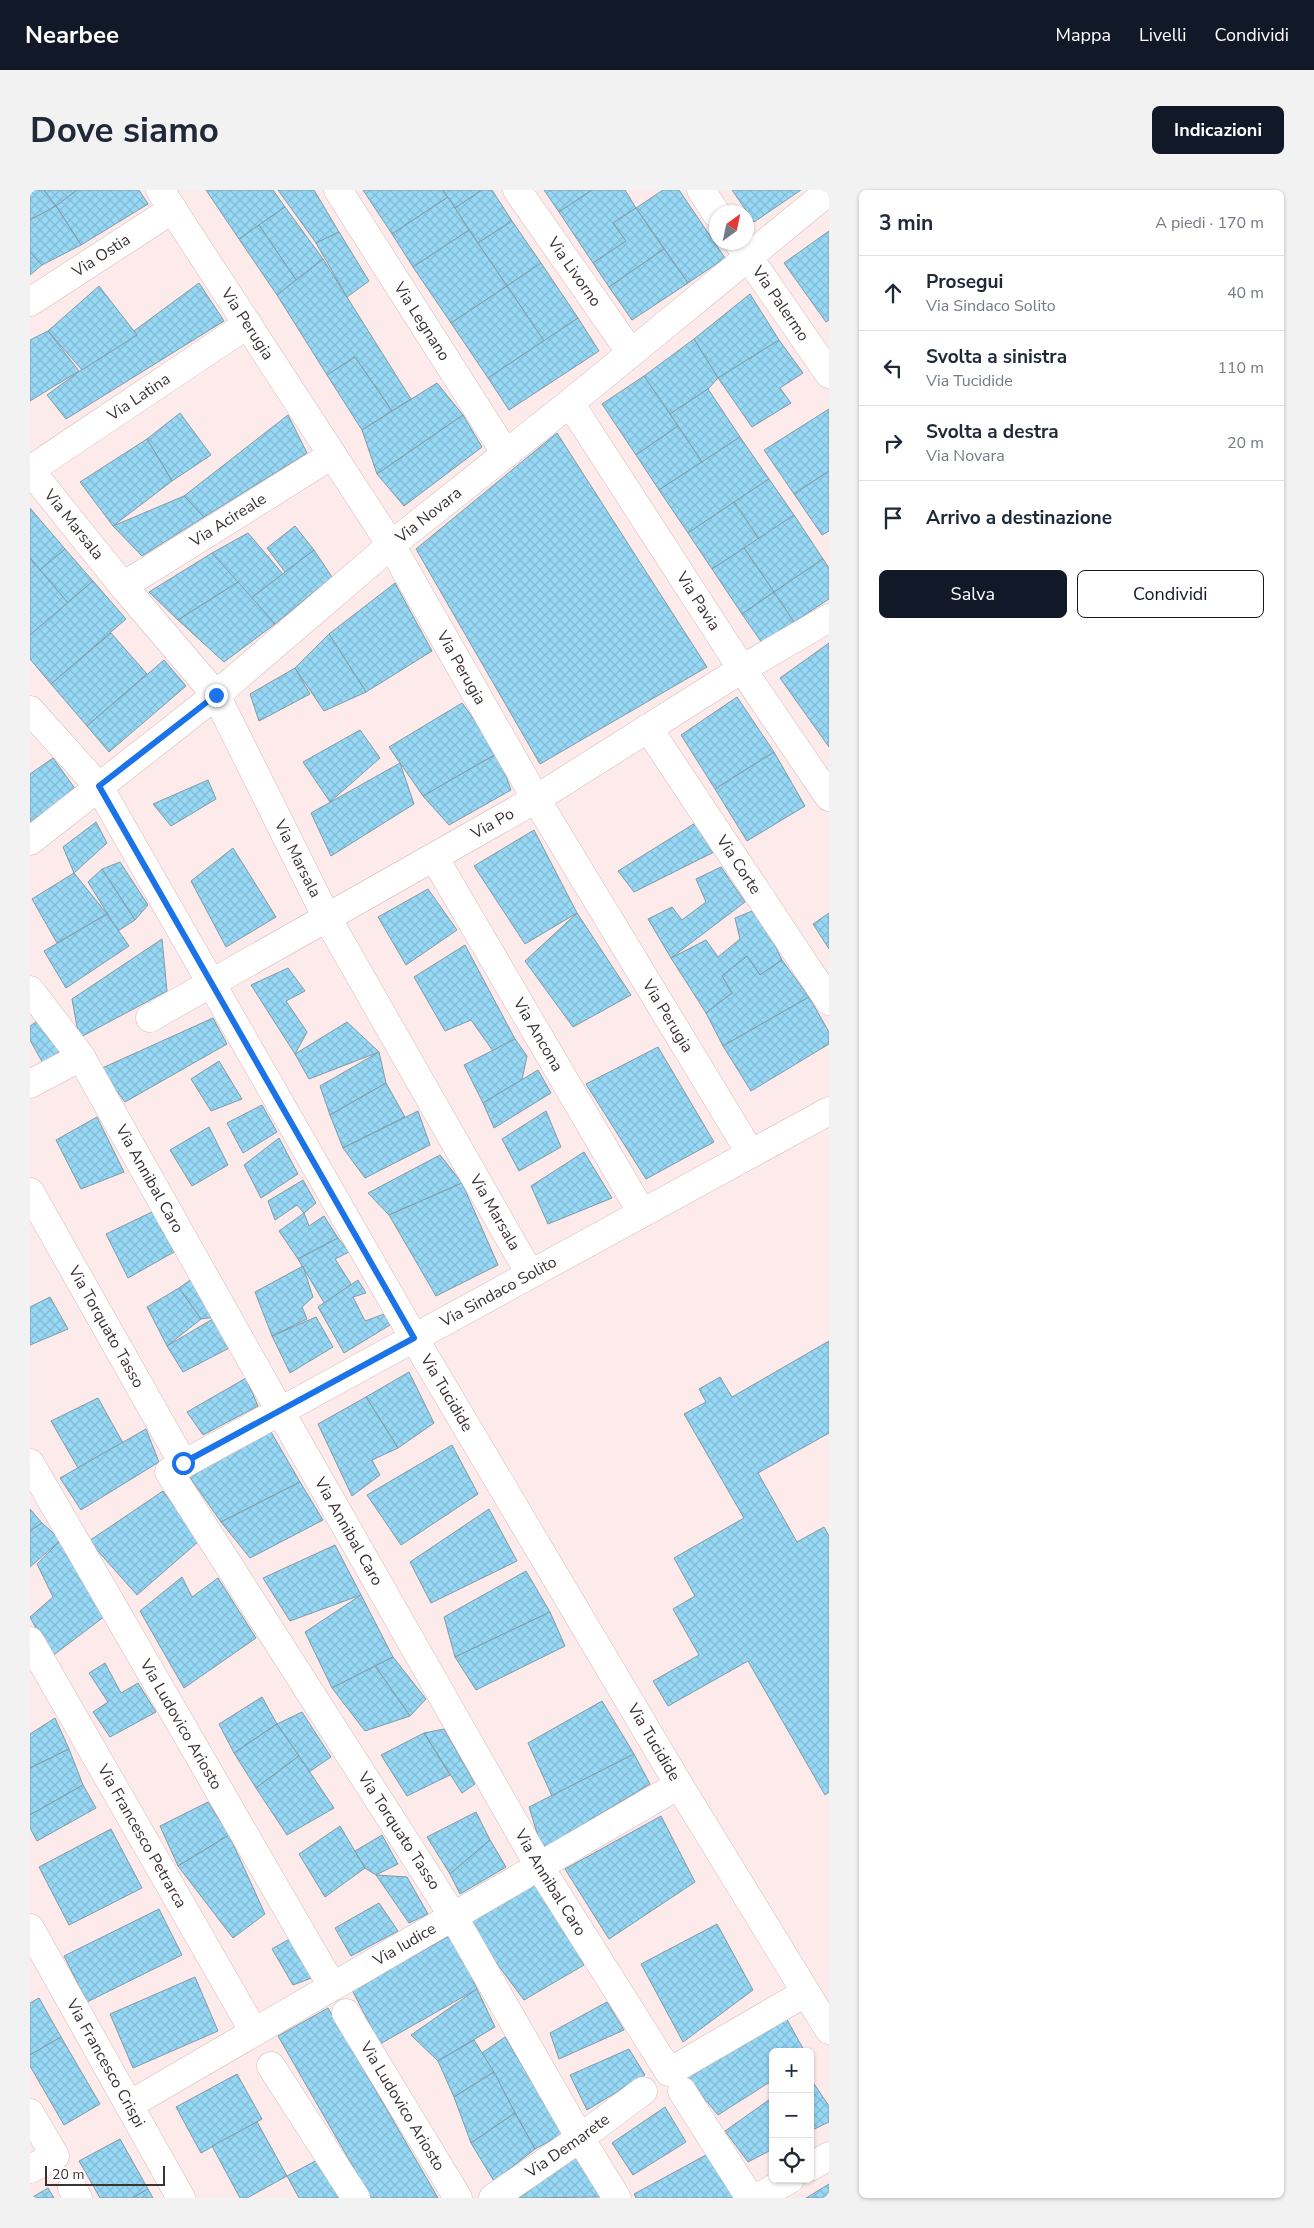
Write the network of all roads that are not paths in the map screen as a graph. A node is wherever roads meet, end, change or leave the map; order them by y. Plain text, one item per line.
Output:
1 (338, 190) edge
2 (517, 190) edge
3 (700, 190) edge
4 (829, 191) edge
5 (167, 200) edge
6 (710, 205) edge
7 (754, 242) edge
8 (743, 250) edge
9 (30, 302) edge
10 (248, 324) junction
11 (631, 354) junction
12 (829, 374) edge
13 (570, 403) junction
14 (332, 454) junction
15 (506, 454) junction
16 (30, 470) edge
17 (391, 545) junction
18 (123, 586) junction
19 (829, 618) edge
20 (742, 669) junction
21 (216, 695) junction
22 (30, 710) edge
23 (648, 728) junction
24 (99, 786) junction
25 (829, 797) edge
26 (536, 799) junction
27 (30, 841) edge
28 (434, 857) junction
29 (327, 918) junction
30 (211, 984) junction
31 (30, 990) edge
32 (829, 1001) edge
33 (150, 1018) dead end
34 (82, 1057) junction
35 (30, 1084) edge
36 (829, 1111) edge
37 (751, 1154) junction
38 (30, 1192) edge
39 (642, 1213) junction
40 (530, 1274) junction
41 (414, 1338) junction
42 (280, 1411) junction
43 (30, 1463) edge
44 (176, 1467) junction
45 (30, 1641) edge
46 (679, 1785) junction
47 (540, 1866) junction
48 (453, 1916) junction
49 (30, 1928) edge
50 (332, 1986) junction
51 (805, 1993) junction
52 (346, 2013) dead end
53 (829, 2030) edge
54 (254, 2032) junction
55 (271, 2066) dead end
56 (675, 2082) junction
57 (643, 2092) dead end
58 (129, 2105) junction
59 (30, 2114) edge
60 (580, 2138) junction
61 (829, 2156) edge
62 (814, 2165) edge
63 (30, 2169) edge
64 (783, 2183) edge
65 (181, 2198) edge
66 (356, 2198) edge
67 (458, 2198) edge
68 (492, 2198) edge
69 (617, 2198) edge
70 (750, 2198) edge
71 (758, 2198) edge

1 - 15 street, Via Legnano
2 - 11 street, Via Livorno
3 - 6 street
4 - 7 street, Via Novara
5 - 9 street, Via Ostia
5 - 10 street, Via Perugia
8 - 11 street, Via Novara
8 - 12 street, Via Palermo
10 - 14 street, Via Perugia
10 - 16 street, Via Latina
11 - 13 street, Via Novara
13 - 15 street, Via Novara
13 - 20 street, Via Pavia
14 - 17 street, Via Perugia
14 - 18 street, Via Acireale
15 - 17 street, Via Novara
16 - 18 street, Via Marsala
17 - 21 street, Via Novara
17 - 26 street, Via Perugia
18 - 21 street, Via Marsala
19 - 20 street, Via Po
20 - 23 street, Via Po
20 - 25 street, Via Pavia
21 - 24 street, Via Novara
21 - 29 street, Via Marsala
22 - 24 street, Via Tucidide
23 - 26 street, Via Po
23 - 32 street, Via Corte
24 - 27 street, Via Novara
24 - 30 street, Via Tucidide
26 - 28 street, Via Po
26 - 37 street, Via Perugia
28 - 29 street, Via Po
28 - 39 street, Via Ancona
29 - 30 street, Via Po
29 - 40 street, Via Marsala
30 - 33 street, Via Po
30 - 41 street, Via Tucidide
31 - 34 street, Via Annibal Caro
34 - 35 street
34 - 42 street, Via Annibal Caro
36 - 37 street, Via Sindaco Solito
37 - 39 street, Via Sindaco Solito
38 - 44 street, Via Torquato Tasso
39 - 40 street, Via Sindaco Solito
40 - 41 street, Via Sindaco Solito
41 - 42 street, Via Sindaco Solito
41 - 46 street, Via Tucidide
42 - 44 street, Via Sindaco Solito
42 - 47 street, Via Annibal Caro
43 - 50 street, Via Ludovico Ariosto
44 - 48 street, Via Torquato Tasso
45 - 54 street, Via Francesco Petrarca
46 - 47 street, Via Iudice
46 - 51 street, Via Tucidide
47 - 48 street, Via Iudice
47 - 56 street, Via Annibal Caro
48 - 50 street, Via Iudice
48 - 60 street, Via Torquato Tasso
49 - 58 street, Via Francesco Crispi
50 - 54 street, Via Iudice
51 - 53 street, Via Tucidide
51 - 56 street
52 - 67 street, Via Ludovico Ariosto
54 - 58 street, Via Iudice
55 - 66 street
56 - 70 street, Via Annibal Caro
57 - 60 street, Via Demarete
58 - 65 street, Via Francesco Crispi
59 - 63 street
60 - 68 street, Via Demarete
60 - 69 street, Via Torquato Tasso
61 - 62 street
64 - 71 street

